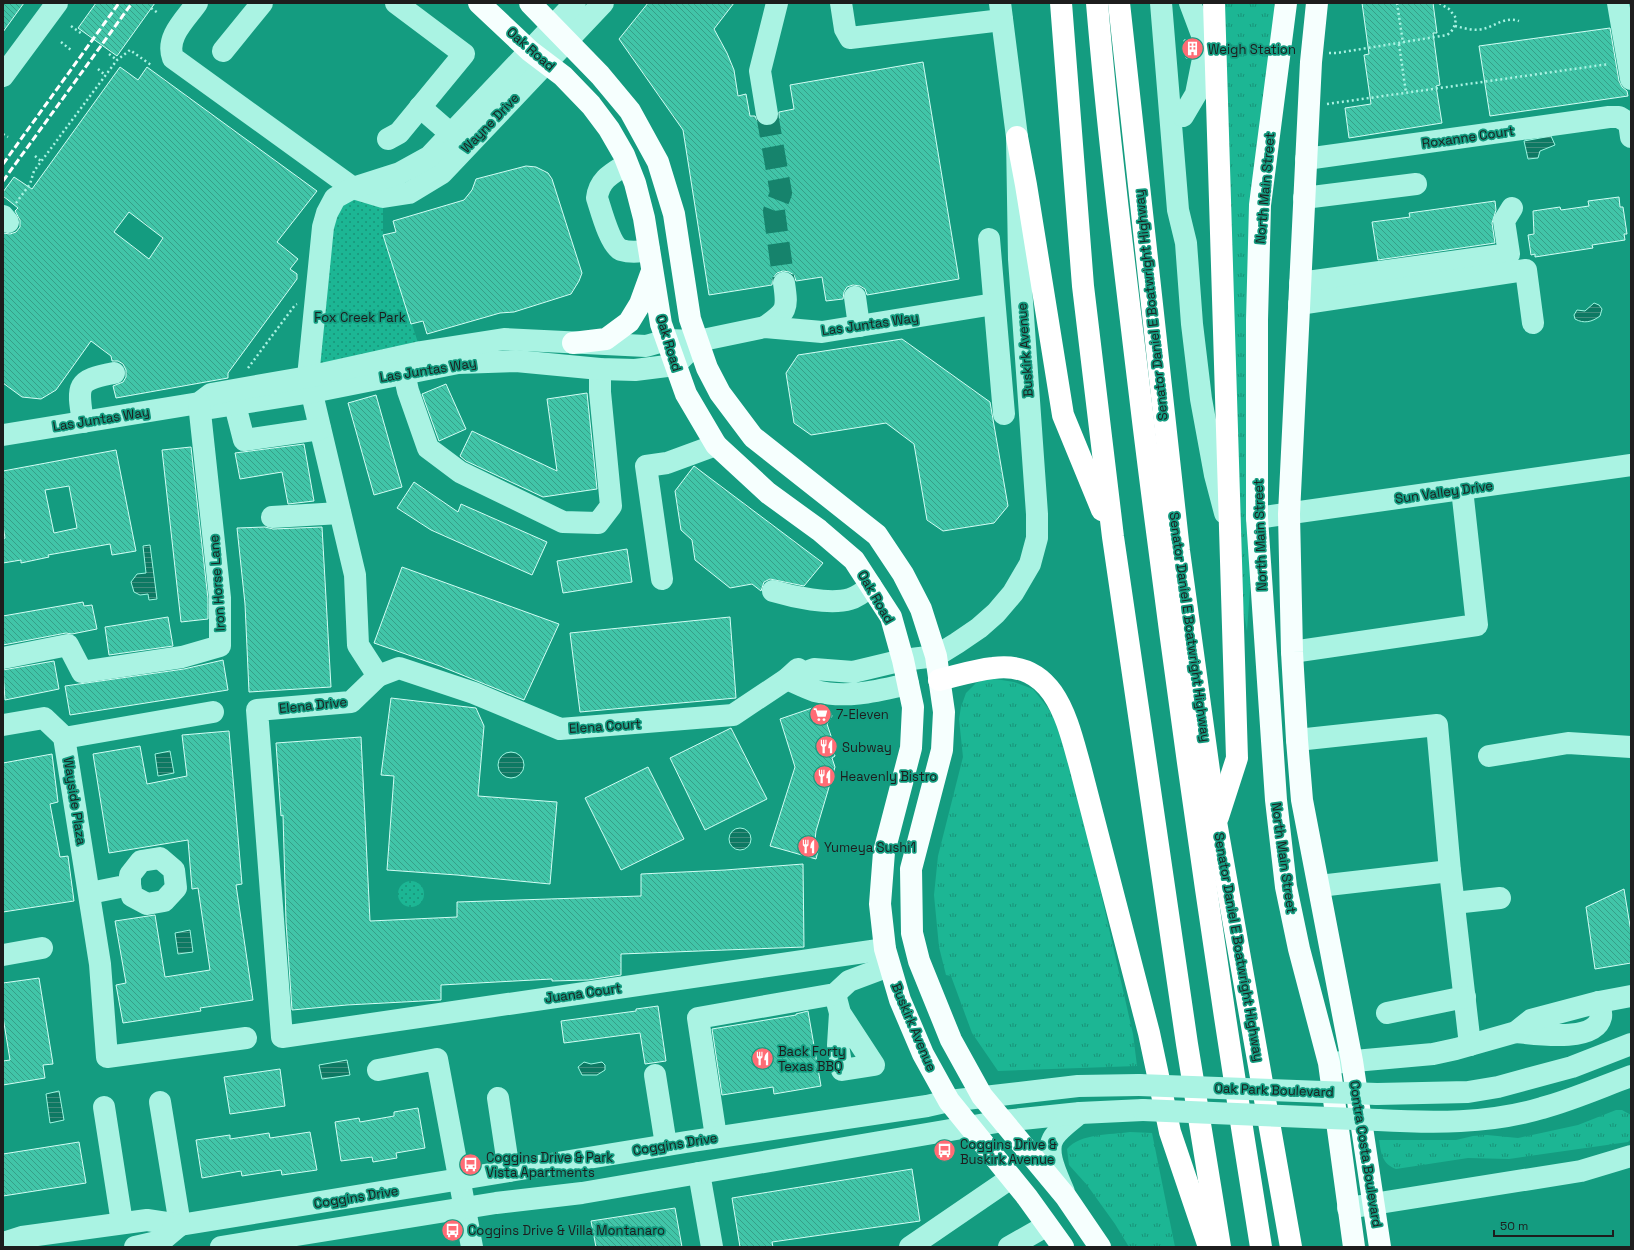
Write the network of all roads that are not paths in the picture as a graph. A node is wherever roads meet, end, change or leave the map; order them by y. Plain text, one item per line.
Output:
1 (57, 3) edge
2 (197, 3) edge
3 (262, 3) edge
4 (396, 3) edge
5 (479, 3) edge
6 (530, 3) edge
7 (575, 3) edge
8 (603, 3) edge
9 (777, 3) edge
10 (841, 3) edge
11 (1061, 3) edge
12 (1097, 3) edge
13 (1119, 3) edge
14 (1161, 3) edge
15 (1174, 3) edge
16 (1190, 3) edge
17 (1214, 3) edge
18 (1286, 3) edge
19 (1317, 3) edge
20 (1618, 3) edge
21 (1001, 12) edge
22 (560, 34) junction
23 (223, 51) dead end
24 (538, 57) junction
25 (1629, 70) edge
26 (3, 76) edge
27 (420, 107) junction
28 (767, 114) tunnel mouth
29 (1184, 116) junction
30 (1630, 125) edge
31 (451, 134) junction
32 (1017, 137) junction
33 (388, 140) dead end
34 (1306, 160) junction
35 (628, 164) junction
36 (1416, 184) dead end
37 (353, 188) junction
38 (1304, 198) junction
39 (1512, 208) dead end
40 (989, 239) dead end
41 (1186, 243) junction
42 (650, 260) junction
43 (784, 283) tunnel mouth
44 (1300, 294) junction
45 (855, 297) dead end
46 (994, 304) junction
47 (1533, 323) dead end
48 (859, 326) junction
49 (765, 327) junction
50 (667, 340) junction
51 (698, 341) junction
52 (573, 343) junction
53 (675, 365) junction
54 (600, 369) junction
55 (114, 373) dead end
56 (404, 373) junction
57 (310, 385) junction
58 (240, 396) junction
59 (199, 403) junction
60 (1004, 414) dead end
61 (83, 422) junction
62 (320, 429) junction
63 (3, 435) edge
64 (716, 445) junction
65 (1631, 465) edge
66 (1462, 489) junction
67 (340, 513) junction
68 (1289, 514) junction
69 (272, 517) dead end
70 (1257, 518) junction
71 (1113, 537) junction
72 (1232, 543) junction
73 (662, 579) dead end
74 (871, 586) junction
75 (773, 591) dead end
76 (1292, 652) junction
77 (936, 656) junction
78 (3, 658) edge
79 (903, 660) junction
80 (378, 676) junction
81 (786, 679) junction
82 (939, 680) junction
83 (908, 684) junction
84 (213, 712) dead end
85 (3, 725) edge
86 (64, 738) junction
87 (1297, 740) junction
88 (1631, 747) edge
89 (1489, 756) dead end
90 (1216, 822) junction
91 (1450, 871) junction
92 (130, 885) dead end
93 (1319, 886) junction
94 (90, 893) junction
95 (1500, 898) dead end
96 (1454, 903) junction
97 (42, 948) dead end
98 (3, 955) edge
99 (887, 957) junction
100 (1631, 996) edge
101 (1465, 997) junction
102 (1387, 1013) dead end
103 (282, 1037) joint
104 (246, 1038) dead end
105 (1631, 1044) edge
106 (1470, 1045) junction
107 (1352, 1061) junction
108 (1329, 1063) junction
109 (378, 1070) dead end
110 (655, 1076) dead end
111 (1631, 1076) edge
112 (982, 1096) junction
113 (498, 1098) dead end
114 (949, 1101) junction
115 (160, 1102) dead end
116 (104, 1107) dead end
117 (1080, 1113) junction
118 (1003, 1121) junction
119 (971, 1127) junction
120 (716, 1137) junction
121 (666, 1145) junction
122 (1631, 1156) edge
123 (1581, 1171) junction
124 (1631, 1171) edge
125 (509, 1172) junction
126 (699, 1173) junction
127 (1011, 1178) junction
128 (460, 1180) junction
129 (1066, 1197) junction
130 (1372, 1204) junction
131 (466, 1208) junction
132 (1348, 1208) junction
133 (122, 1223) junction
134 (180, 1225) junction
135 (1046, 1226) junction
136 (1021, 1244) edge
137 (5, 1245) edge
138 (135, 1247) edge
139 (139, 1247) edge
140 (221, 1247) edge
141 (472, 1247) edge
142 (712, 1247) edge
143 (910, 1247) edge
144 (1062, 1247) edge
145 (1100, 1247) edge
146 (1209, 1247) edge
147 (1220, 1247) edge
148 (1261, 1247) edge
149 (1291, 1247) edge
150 (1354, 1247) edge
151 (1380, 1247) edge

1 - 26 street
2 - 37 street, Wayne Drive
3 - 23 street
4 - 27 street
5 - 24 main road, Oak Road
6 - 22 main road
7 - 22 street, Wayne Drive
8 - 22 street, Wayne Drive
9 - 28 street
10 - 21 street
11 - 71 highway
12 - 148 highway
13 - 90 highway, Senator Daniel E Boatwright Highway
14 - 41 street
15 - 29 street
16 - 29 street
17 - 72 highway
18 - 70 main road, North Main Street
19 - 34 main road, North Main Street
20 - 25 street
21 - 32 street, Buskirk Avenue
22 - 24 street, Wayne Drive
22 - 51 main road
24 - 31 street, Wayne Drive
24 - 35 main road, Oak Road
24 - 37 street, Wayne Drive
27 - 31 street
27 - 33 street
29 - 41 street
30 - 34 street, Roxanne Court
31 - 37 street, Wayne Drive
32 - 71 highway
32 - 77 street, Buskirk Avenue
34 - 38 main road, North Main Street
35 - 42 main road, Oak Road
35 - 42 street
36 - 38 street
37 - 57 street
38 - 44 main road, North Main Street
39 - 44 street
40 - 46 street
41 - 72 street
42 - 50 main road, Oak Road
42 - 52 main road
43 - 49 street
44 - 47 street
44 - 68 main road, North Main Street
45 - 48 street
46 - 48 street, Las Juntas Way
46 - 60 street
48 - 49 street, Las Juntas Way
49 - 51 street, Las Juntas Way
50 - 51 street, Las Juntas Way
50 - 52 street, Las Juntas Way
50 - 53 main road, Oak Road
51 - 53 street
51 - 77 main road
52 - 57 street, Las Juntas Way
53 - 54 street, Las Juntas Way
53 - 64 main road, Oak Road
54 - 56 street, Las Juntas Way
54 - 56 street
55 - 61 street
56 - 57 street, Las Juntas Way
57 - 58 street, Las Juntas Way
57 - 62 street
58 - 59 street, Las Juntas Way
58 - 62 street
59 - 61 street, Las Juntas Way
59 - 78 street, Iron Horse Lane
61 - 63 street, Las Juntas Way
62 - 67 street
64 - 73 street
64 - 74 main road, Oak Road
65 - 66 street, Sun Valley Drive
66 - 68 street, Sun Valley Drive
66 - 76 street
67 - 69 street
67 - 80 street
68 - 70 street, Sun Valley Drive
68 - 76 main road, North Main Street
70 - 108 main road, North Main Street
71 - 147 highway
72 - 90 highway
74 - 75 street
74 - 79 main road, Oak Road
76 - 87 main road, North Main Street
77 - 79 street, Buskirk Avenue
77 - 82 main road
79 - 81 street, Elena Court
79 - 83 main road, Buskirk Avenue
80 - 81 street, Elena Court
80 - 103 street, Elena Drive
81 - 83 street
82 - 83 main road
82 - 112 main road
82 - 146 highway
83 - 99 main road, Buskirk Avenue
84 - 86 street
85 - 86 street, Wayside Plaza
86 - 94 street, Wayside Plaza
87 - 91 street
87 - 93 main road, North Main Street
88 - 89 street
90 - 149 highway, Senator Daniel E Boatwright Highway
91 - 93 street
91 - 96 street
92 - 94 street
93 - 107 main road, North Main Street
94 - 104 street, Wayside Plaza
95 - 96 street
96 - 101 street
97 - 98 street
99 - 103 street, Juana Court
99 - 114 main road, Buskirk Avenue
99 - 120 street
100 - 106 street
101 - 102 street
101 - 106 street
105 - 112 street, Oak Park Boulevard, bridge
106 - 107 street
107 - 108 street
107 - 130 main road, Contra Costa Boulevard
108 - 132 main road, Contra Costa Boulevard
109 - 128 street
110 - 121 street
111 - 117 street, Oak Park Boulevard, bridge
112 - 114 street, Coggins Drive
112 - 118 main road
113 - 125 street
114 - 119 main road, Buskirk Avenue
114 - 120 street, Coggins Drive
115 - 134 street
116 - 133 street
117 - 118 street, Oak Park Boulevard
117 - 129 street
118 - 119 street
118 - 129 main road
119 - 126 street
119 - 127 main road, Buskirk Avenue
120 - 121 street, Coggins Drive
121 - 125 street, Coggins Drive
122 - 123 street
123 - 124 street
123 - 130 street
125 - 128 street, Coggins Drive
126 - 131 street
126 - 142 street
127 - 135 main road, Buskirk Avenue
127 - 143 street
128 - 131 street
128 - 134 street, Coggins Drive
129 - 145 main road
130 - 132 street
130 - 151 main road, Contra Costa Boulevard
131 - 140 street
131 - 141 street
132 - 150 main road, Contra Costa Boulevard
133 - 134 street, Coggins Drive
133 - 137 street, Coggins Drive
134 - 139 street, Coggins Drive
135 - 136 street
135 - 144 main road, Buskirk Avenue
138 - 139 street, Coggins Drive

